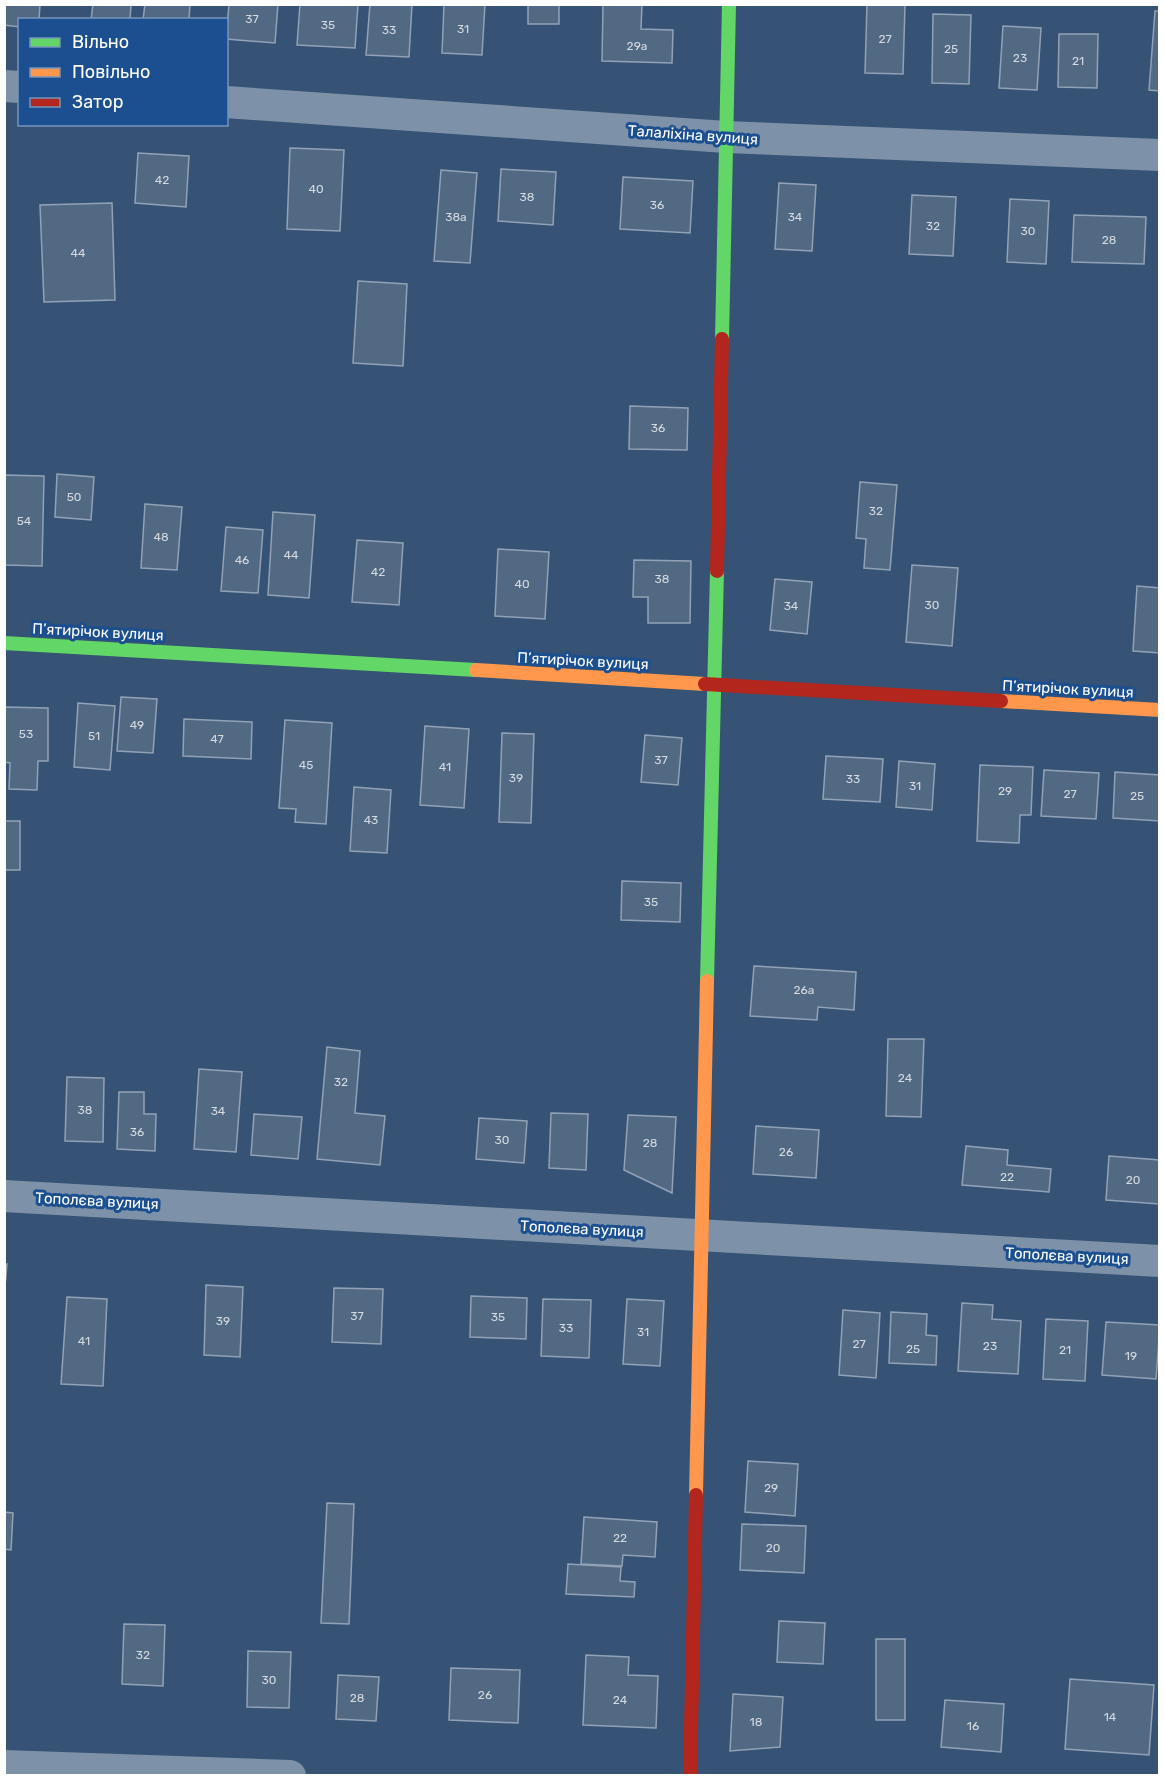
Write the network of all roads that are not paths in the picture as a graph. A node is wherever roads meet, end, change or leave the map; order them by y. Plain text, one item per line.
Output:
1 (729, 4) edge
2 (228, 102) edge
3 (726, 138) junction
4 (1160, 155) edge
5 (4, 643) edge
6 (714, 686) junction
7 (1160, 710) edge
8 (4, 1196) edge
9 (702, 1236) junction
10 (1160, 1262) edge
11 (4, 1766) edge
12 (290, 1776) edge
13 (690, 1776) edge

1 - 3 street
2 - 3 street, Талаліхіна вулиця
3 - 4 street, Талаліхіна вулиця
3 - 6 street
5 - 6 street, П’ятирічок вулиця
6 - 7 street, П’ятирічок вулиця
6 - 9 street
8 - 9 street, Тополєва вулиця
9 - 10 street, Тополєва вулиця
9 - 13 street
11 - 12 street

